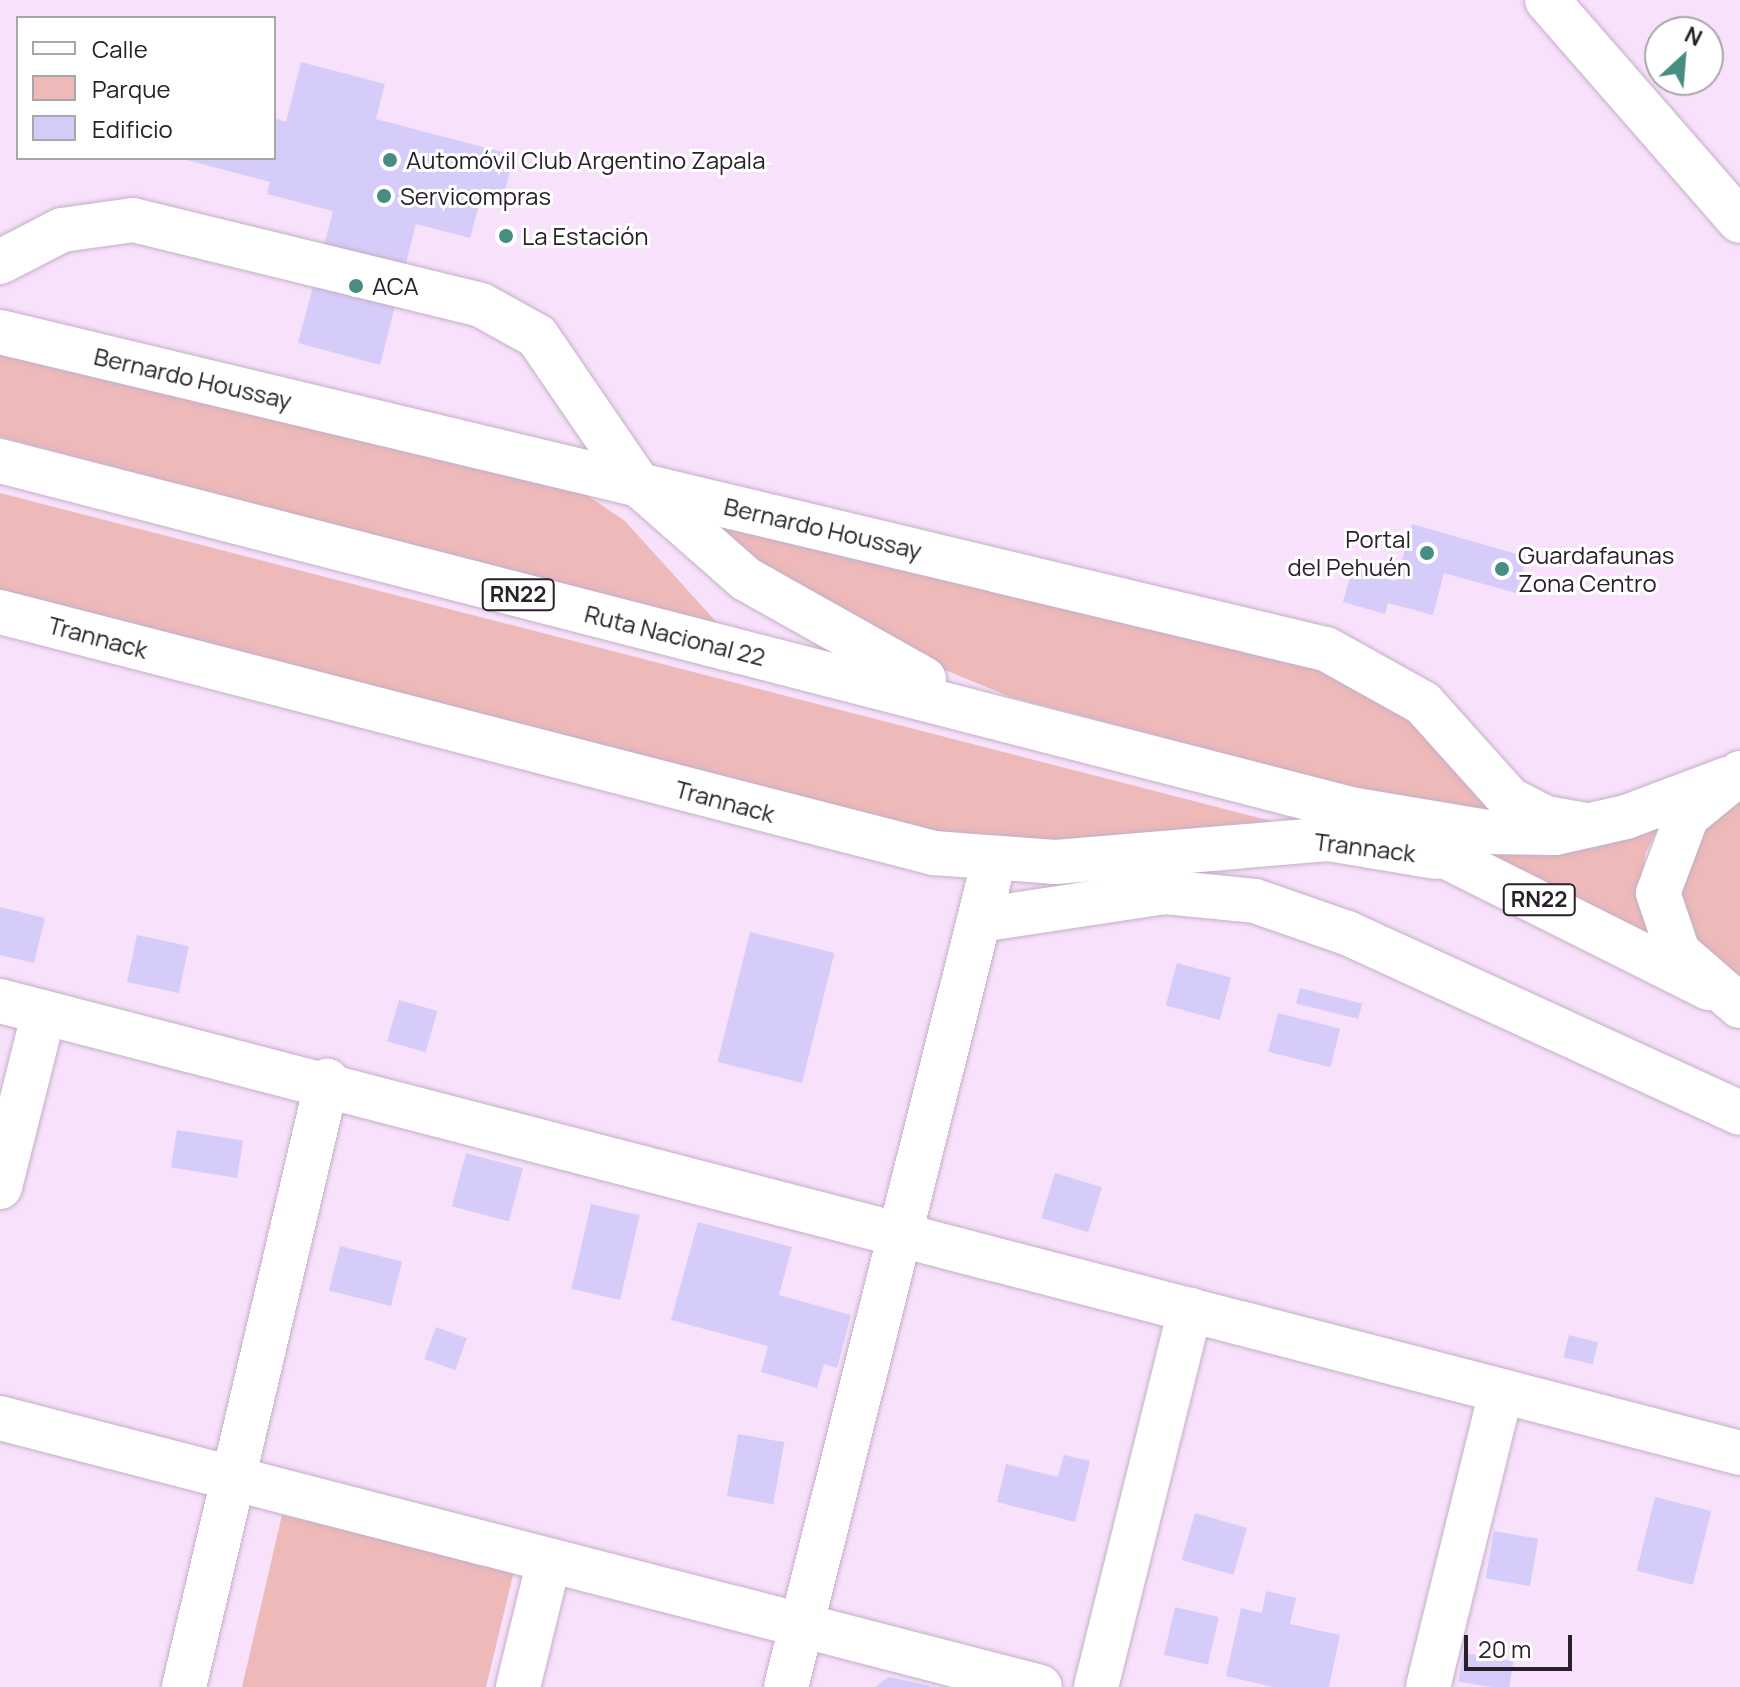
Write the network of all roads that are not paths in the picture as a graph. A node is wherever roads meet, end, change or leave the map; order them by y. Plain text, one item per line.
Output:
1 (1547, 0) edge
2 (1740, 221) edge
3 (0, 262) edge
4 (0, 332) edge
5 (0, 461) edge
6 (639, 485) junction
7 (0, 612) edge
8 (1036, 728) junction
9 (1733, 776) edge
10 (1350, 809) junction
11 (1592, 826) junction
12 (994, 860) junction
13 (1465, 864) junction
14 (980, 920) junction
15 (0, 1001) edge
16 (1732, 1001) edge
17 (44, 1012) junction
18 (327, 1081) junction
19 (1740, 1113) edge
20 (0, 1187) edge
21 (899, 1238) junction
22 (1190, 1310) junction
23 (1501, 1391) junction
24 (0, 1418) edge
25 (1740, 1453) edge
26 (233, 1479) junction
27 (549, 1561) junction
28 (801, 1628) junction
29 (184, 1687) edge
30 (518, 1687) edge
31 (786, 1687) edge
32 (1040, 1687) edge
33 (1096, 1687) edge
34 (1428, 1687) edge

1 - 2 main road
3 - 6 main road
4 - 6 main road, Bernardo Houssay
5 - 8 main road, Ruta Nacional 22 / RN22
6 - 8 main road
6 - 11 main road, Bernardo Houssay
7 - 12 main road, Trannack
8 - 10 main road, Ruta Nacional 22 / RN22
9 - 11 main road, Ruta Nacional 22 / RN22
9 - 16 main road, Ruta Nacional 22 / RN22
10 - 11 main road, Ruta Nacional 22 / RN22
10 - 13 main road, Ruta Nacional 22 / RN22
12 - 13 main road, Trannack
12 - 14 main road
13 - 16 main road, Ruta Nacional 22 / RN22
14 - 19 main road
14 - 21 main road
15 - 17 main road
17 - 18 main road
17 - 20 main road
18 - 21 main road
18 - 26 main road
21 - 22 main road
21 - 28 main road
22 - 23 main road
22 - 33 main road
23 - 25 main road
23 - 34 main road
24 - 26 main road
26 - 27 main road
26 - 29 main road
27 - 28 main road
27 - 30 main road
28 - 31 main road
28 - 32 main road

